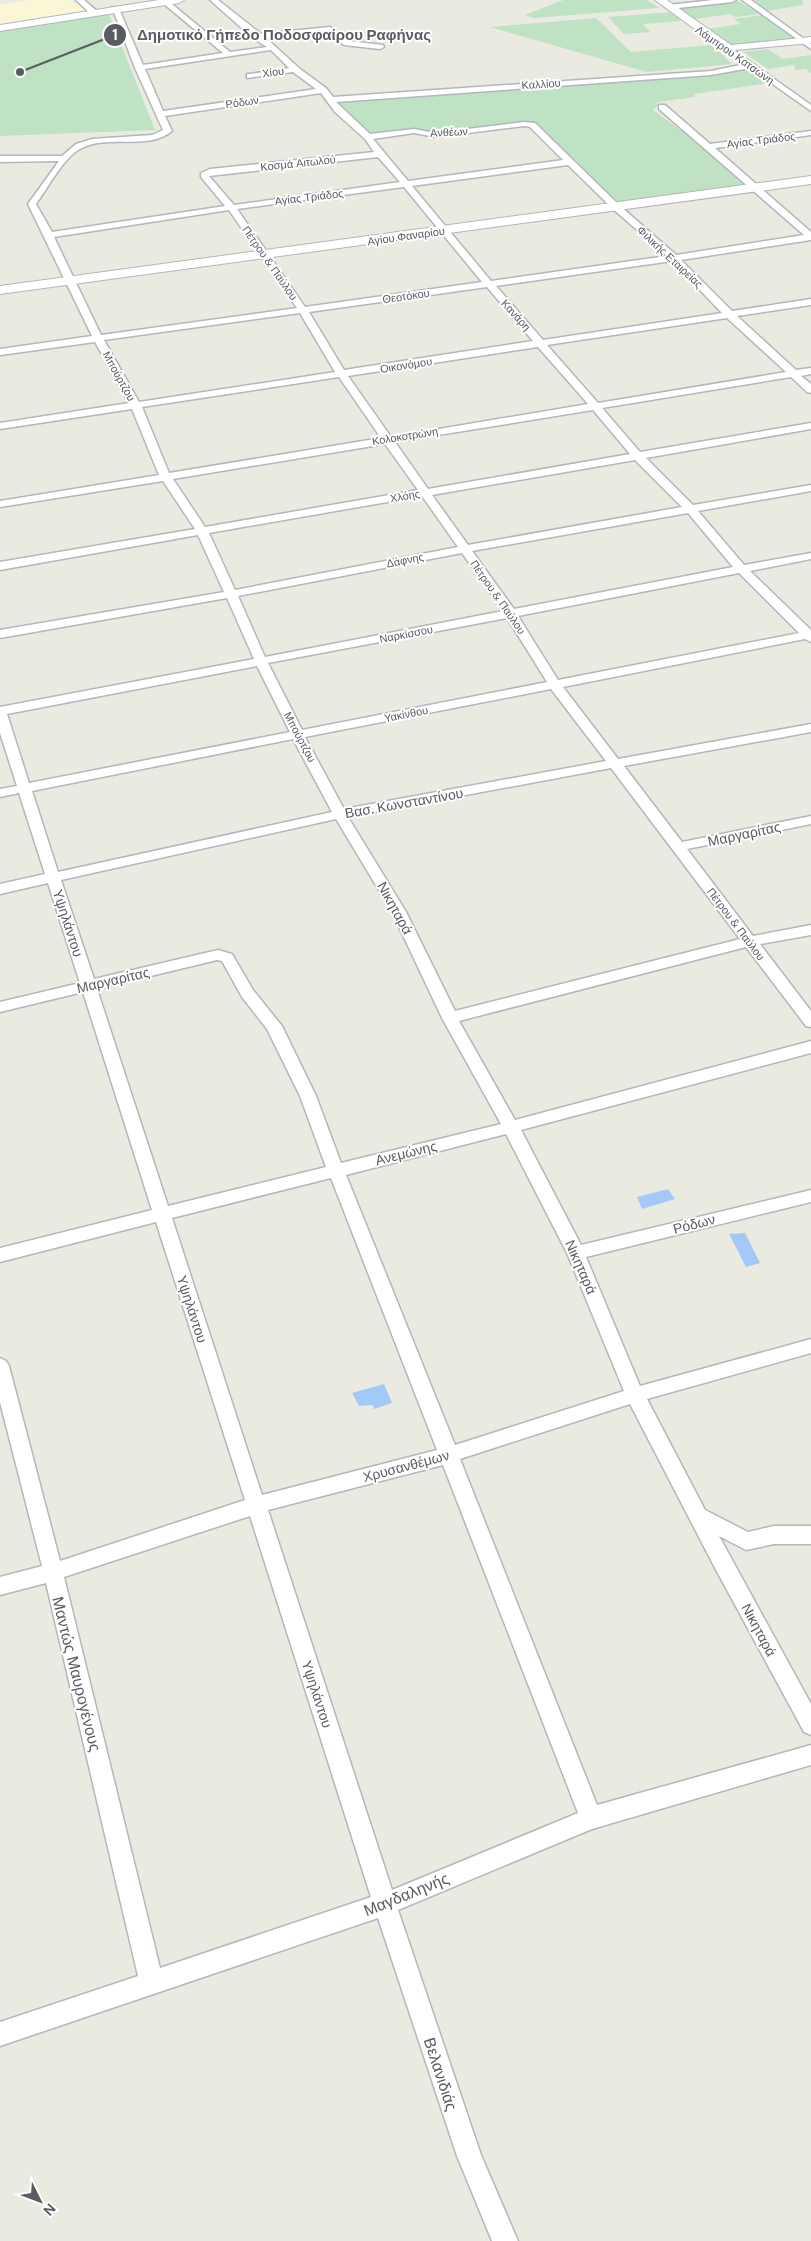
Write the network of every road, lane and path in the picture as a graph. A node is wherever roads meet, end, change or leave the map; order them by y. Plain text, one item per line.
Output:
1 (80, 0) edge
2 (179, 0) edge
3 (214, 0) edge
4 (660, 0) edge
5 (732, 0) edge
6 (746, 0) edge
7 (159, 2) edge
8 (669, 7) junction
9 (115, 9) junction
10 (94, 12) junction
11 (0, 28) edge
12 (257, 37) junction
13 (808, 43) edge
14 (380, 47) dead end
15 (273, 48) junction
16 (729, 49) junction
17 (228, 54) junction
18 (751, 65) junction
19 (139, 68) junction
20 (295, 69) junction
21 (250, 76) dead end
22 (323, 90) junction
23 (801, 93) dead end
24 (791, 95) junction
25 (330, 100) junction
26 (662, 107) dead end
27 (811, 109) edge
28 (160, 114) junction
29 (530, 125) joint
30 (811, 133) edge
31 (368, 137) junction
32 (710, 146) junction
33 (380, 154) junction
34 (65, 158) junction
35 (0, 159) edge
36 (570, 162) junction
37 (216, 172) joint
38 (811, 180) edge
39 (406, 185) junction
40 (754, 188) junction
41 (616, 207) junction
42 (232, 208) junction
43 (446, 230) junction
44 (49, 235) junction
45 (811, 237) edge
46 (265, 256) junction
47 (674, 258) junction
48 (69, 281) junction
49 (489, 284) junction
50 (0, 290) edge
51 (811, 302) edge
52 (303, 310) junction
53 (730, 315) junction
54 (98, 338) junction
55 (542, 344) junction
56 (0, 352) edge
57 (811, 371) edge
58 (794, 374) junction
59 (342, 375) junction
60 (811, 390) edge
61 (595, 405) junction
62 (136, 406) junction
63 (0, 426) edge
64 (811, 426) edge
65 (387, 439) junction
66 (638, 456) junction
67 (165, 476) junction
68 (811, 488) edge
69 (426, 492) junction
70 (0, 504) edge
71 (691, 510) junction
72 (202, 531) junction
73 (464, 549) junction
74 (811, 556) edge
75 (0, 566) edge
76 (742, 570) junction
77 (231, 594) junction
78 (511, 614) junction
79 (0, 634) edge
80 (810, 635) edge
81 (261, 662) junction
82 (556, 685) junction
83 (0, 712) edge
84 (811, 728) edge
85 (298, 734) junction
86 (616, 765) junction
87 (24, 788) junction
88 (0, 792) edge
89 (340, 814) junction
90 (811, 820) edge
91 (678, 847) junction
92 (53, 877) junction
93 (0, 889) edge
94 (811, 930) edge
95 (750, 941) junction
96 (88, 986) junction
97 (0, 1007) edge
98 (450, 1018) junction
99 (811, 1022) edge
100 (811, 1047) edge
101 (510, 1127) junction
102 (336, 1171) junction
103 (811, 1196) edge
104 (162, 1214) junction
105 (576, 1253) junction
106 (0, 1255) edge
107 (811, 1346) edge
108 (0, 1366) edge
109 (635, 1394) junction
110 (450, 1455) junction
111 (256, 1505) junction
112 (699, 1516) junction
113 (811, 1535) edge
114 (53, 1572) junction
115 (0, 1586) edge
116 (811, 1725) edge
117 (811, 1755) edge
118 (591, 1818) junction
119 (385, 1904) junction
120 (152, 1984) junction
121 (0, 2034) edge
122 (505, 2241) edge

1 - 10 street
2 - 7 street
3 - 12 street, Κανάρη
4 - 8 street, Λάμπρου Κατσώνη
5 - 8 street
6 - 13 street
7 - 9 street
7 - 17 street
8 - 16 street, Λάμπρου Κατσώνη
9 - 10 street
9 - 19 street, Μπούρτζου
10 - 11 street
12 - 14 street
12 - 15 street, Κανάρη
13 - 16 street
15 - 17 street
15 - 20 street, Κανάρη
16 - 18 street, Λάμπρου Κατσώνη
17 - 19 street
18 - 24 street, Λάμπρου Κατσώνη
18 - 25 street, Καλλίου
19 - 28 street, Μπούρτζου
20 - 21 street, Χίου
20 - 22 street, Κανάρη
22 - 25 street, Κανάρη
22 - 28 street, Ρόδων
23 - 24 street
24 - 27 street, Λάμπρου Κατσώνη
25 - 31 street, Κανάρη
26 - 32 street
28 - 34 street, Μπούρτζου
29 - 31 street, Ανθέων
29 - 36 street, Φιλικής Εταιρείας
30 - 32 street, Αγίας Τριάδος
31 - 33 street, Κανάρη
32 - 40 street
33 - 37 street, Κοσμά Αιτωλού
33 - 39 street, Κανάρη
34 - 35 street
34 - 44 street, Μπούρτζου
36 - 39 street, Αγίας Τριάδος
36 - 41 street, Φιλικής Εταιρείας
37 - 42 street, Πέτρου & Παύλου
38 - 40 street, Αγίου Φαναρίου
39 - 42 street, Αγίας Τριάδος
39 - 43 street, Κανάρη
40 - 41 street, Αγίου Φαναρίου
40 - 45 street
41 - 43 street, Αγίου Φαναρίου
41 - 47 street, Φιλικής Εταιρείας
42 - 44 street, Αγίας Τριάδος
42 - 46 street, Πέτρου & Παύλου
43 - 46 street, Αγίου Φαναρίου
43 - 49 street, Κανάρη
44 - 48 street, Μπούρτζου
45 - 47 street, Θεοτόκου
46 - 48 street, Αγίου Φαναρίου
46 - 52 street, Πέτρου & Παύλου
47 - 49 street, Θεοτόκου
47 - 53 street, Φιλικής Εταιρείας
48 - 50 street, Αγίου Φαναρίου
48 - 54 street, Μπούρτζου
49 - 52 street, Θεοτόκου
49 - 55 street, Κανάρη
51 - 53 street, Οικονόμου
52 - 54 street, Θεοτόκου
52 - 59 street, Πέτρου & Παύλου
53 - 55 street, Οικονόμου
53 - 58 street, Φιλικής Εταιρείας
54 - 56 street, Θεοτόκου
54 - 62 street, Μπούρτζου
55 - 59 street, Οικονόμου
55 - 61 street, Κανάρη
57 - 58 street, Κολοκοτρώνη
58 - 60 street, Φιλικής Εταιρείας
58 - 61 street, Κολοκοτρώνη
59 - 62 street, Οικονόμου
59 - 65 street, Πέτρου & Παύλου
61 - 65 street, Κολοκοτρώνη
61 - 66 street, Κανάρη
62 - 63 street, Οικονόμου
62 - 67 street, Μπούρτζου
64 - 66 street, Χλόης
65 - 67 street, Κολοκοτρώνη
65 - 69 street, Πέτρου & Παύλου
66 - 69 street, Χλόης
66 - 71 street, Κανάρη
67 - 70 street, Κολοκοτρώνη
67 - 72 street, Μπούρτζου
68 - 71 street, Δάφνης
69 - 72 street, Χλόης
69 - 73 street, Πέτρου & Παύλου
71 - 73 street, Δάφνης
71 - 76 street, Κανάρη
72 - 75 street, Χλόης
72 - 77 street, Μπούρτζου
73 - 77 street, Δάφνης
73 - 78 street, Πέτρου & Παύλου
74 - 76 street, Ναρκίσσου
76 - 78 street, Ναρκίσσου
76 - 80 street, Κανάρη
77 - 79 street, Δάφνης
77 - 81 street, Μπούρτζου
78 - 81 street, Ναρκίσσου
78 - 82 street, Πέτρου & Παύλου
80 - 82 street, Υακίνθου
81 - 83 street, Ναρκίσσου
81 - 85 street, Μπούρτζου
82 - 85 street, Υακίνθου
82 - 86 street, Πέτρου & Παύλου
83 - 87 street, Υψηλάντου
84 - 86 street, Βασ. Κωνσταντίνου
85 - 87 street, Υακίνθου
85 - 89 street, Μπούρτζου
86 - 89 street, Βασ. Κωνσταντίνου
86 - 91 street, Πέτρου & Παύλου
87 - 88 street, Υακίνθου
87 - 92 street, Υψηλάντου
89 - 92 street, Βασ. Κωνσταντίνου
89 - 98 street, Νικηταρά
90 - 91 street, Μαργαρίτας
91 - 95 street, Πέτρου & Παύλου
92 - 93 street, Βασ. Κωνσταντίνου
92 - 96 street, Υψηλάντου
94 - 95 street
95 - 98 street
95 - 99 street, Πέτρου & Παύλου
96 - 97 street, Μαργαρίτας
96 - 102 street, Μαργαρίτας
96 - 104 street, Υψηλάντου
98 - 101 street, Νικηταρά
100 - 101 street, Ανεμώνης
101 - 102 street, Ανεμώνης
101 - 105 street, Νικηταρά
102 - 104 street, Ανεμώνης
102 - 110 street
103 - 105 street, Ρόδων
104 - 106 street, Ανεμώνης
104 - 111 street, Υψηλάντου
105 - 109 street, Νικηταρά
107 - 109 street, Χρυσανθέμων
108 - 114 street, Μαντώς Μαυρογένους
109 - 110 street, Χρυσανθέμων
109 - 112 street, Νικηταρά
110 - 111 street, Χρυσανθέμων
110 - 118 street
111 - 114 street, Χρυσανθέμων
111 - 119 street, Υψηλάντου
112 - 113 street
112 - 116 street, Νικηταρά
114 - 115 street, Χρυσανθέμων
114 - 120 street, Μαντώς Μαυρογένους
117 - 118 street, Μαγδαληνής
118 - 119 street, Μαγδαληνής
119 - 120 street, Μαγδαληνής
119 - 122 street, Βελανιδιάς
120 - 121 street, Μαγδαληνής

